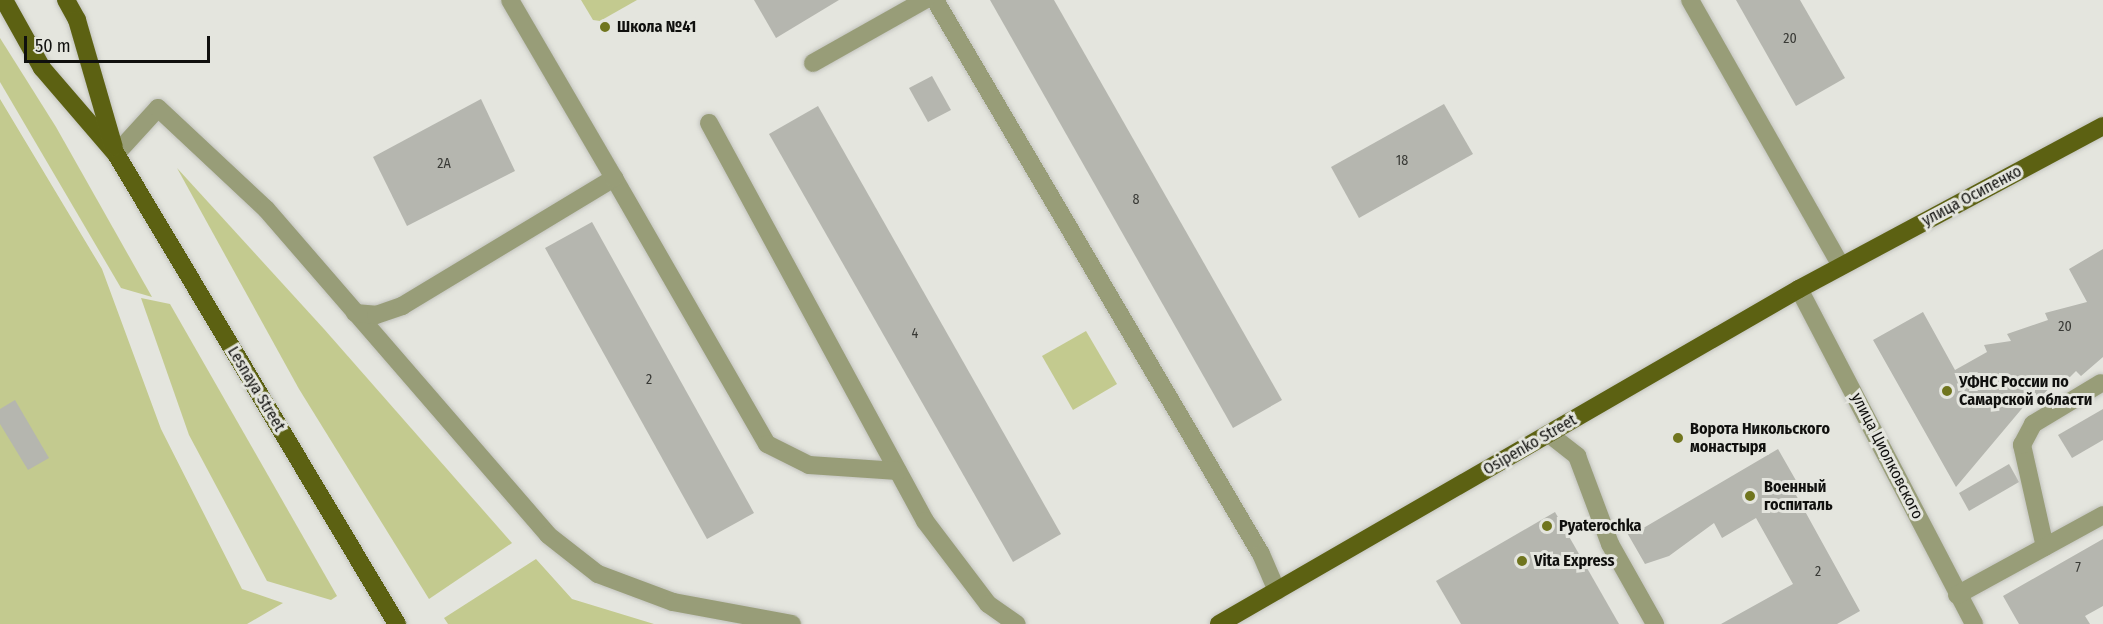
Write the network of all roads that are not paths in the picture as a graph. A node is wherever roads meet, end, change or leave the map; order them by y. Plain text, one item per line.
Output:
1 (4, 0) edge
2 (66, 0) edge
3 (510, 0) edge
4 (925, 0) edge
5 (935, 0) edge
6 (1690, 0) edge
7 (813, 63) dead end
8 (709, 123) dead end
9 (2103, 126) edge
10 (116, 154) junction
11 (614, 178) junction
12 (1841, 266) junction
13 (1799, 289) junction
14 (355, 313) junction
15 (2101, 383) dead end
16 (1549, 434) junction
17 (898, 471) junction
18 (2103, 515) edge
19 (2045, 546) junction
20 (1276, 591) junction
21 (1957, 595) junction
22 (397, 624) edge
23 (792, 624) edge
24 (1017, 624) edge
25 (1219, 624) edge
26 (1655, 624) edge
27 (1974, 624) edge

1 - 10 main road, Lesnaya Street
2 - 10 main road, Lesnaya Street
3 - 11 street
4 - 7 street
5 - 20 street
6 - 12 street
8 - 17 street
9 - 12 main road, улица Осипенко
10 - 14 street
10 - 22 main road, Lesnaya Street
11 - 14 street
11 - 17 street
12 - 13 main road, Osipenko Street
13 - 16 main road, Osipenko Street
13 - 21 street, улица Циолковского
14 - 23 street
15 - 19 street
16 - 20 main road, Osipenko Street
16 - 26 street
17 - 24 street
18 - 19 street
19 - 21 street
20 - 25 main road, Osipenko Street
21 - 27 street, улица Циолковского

